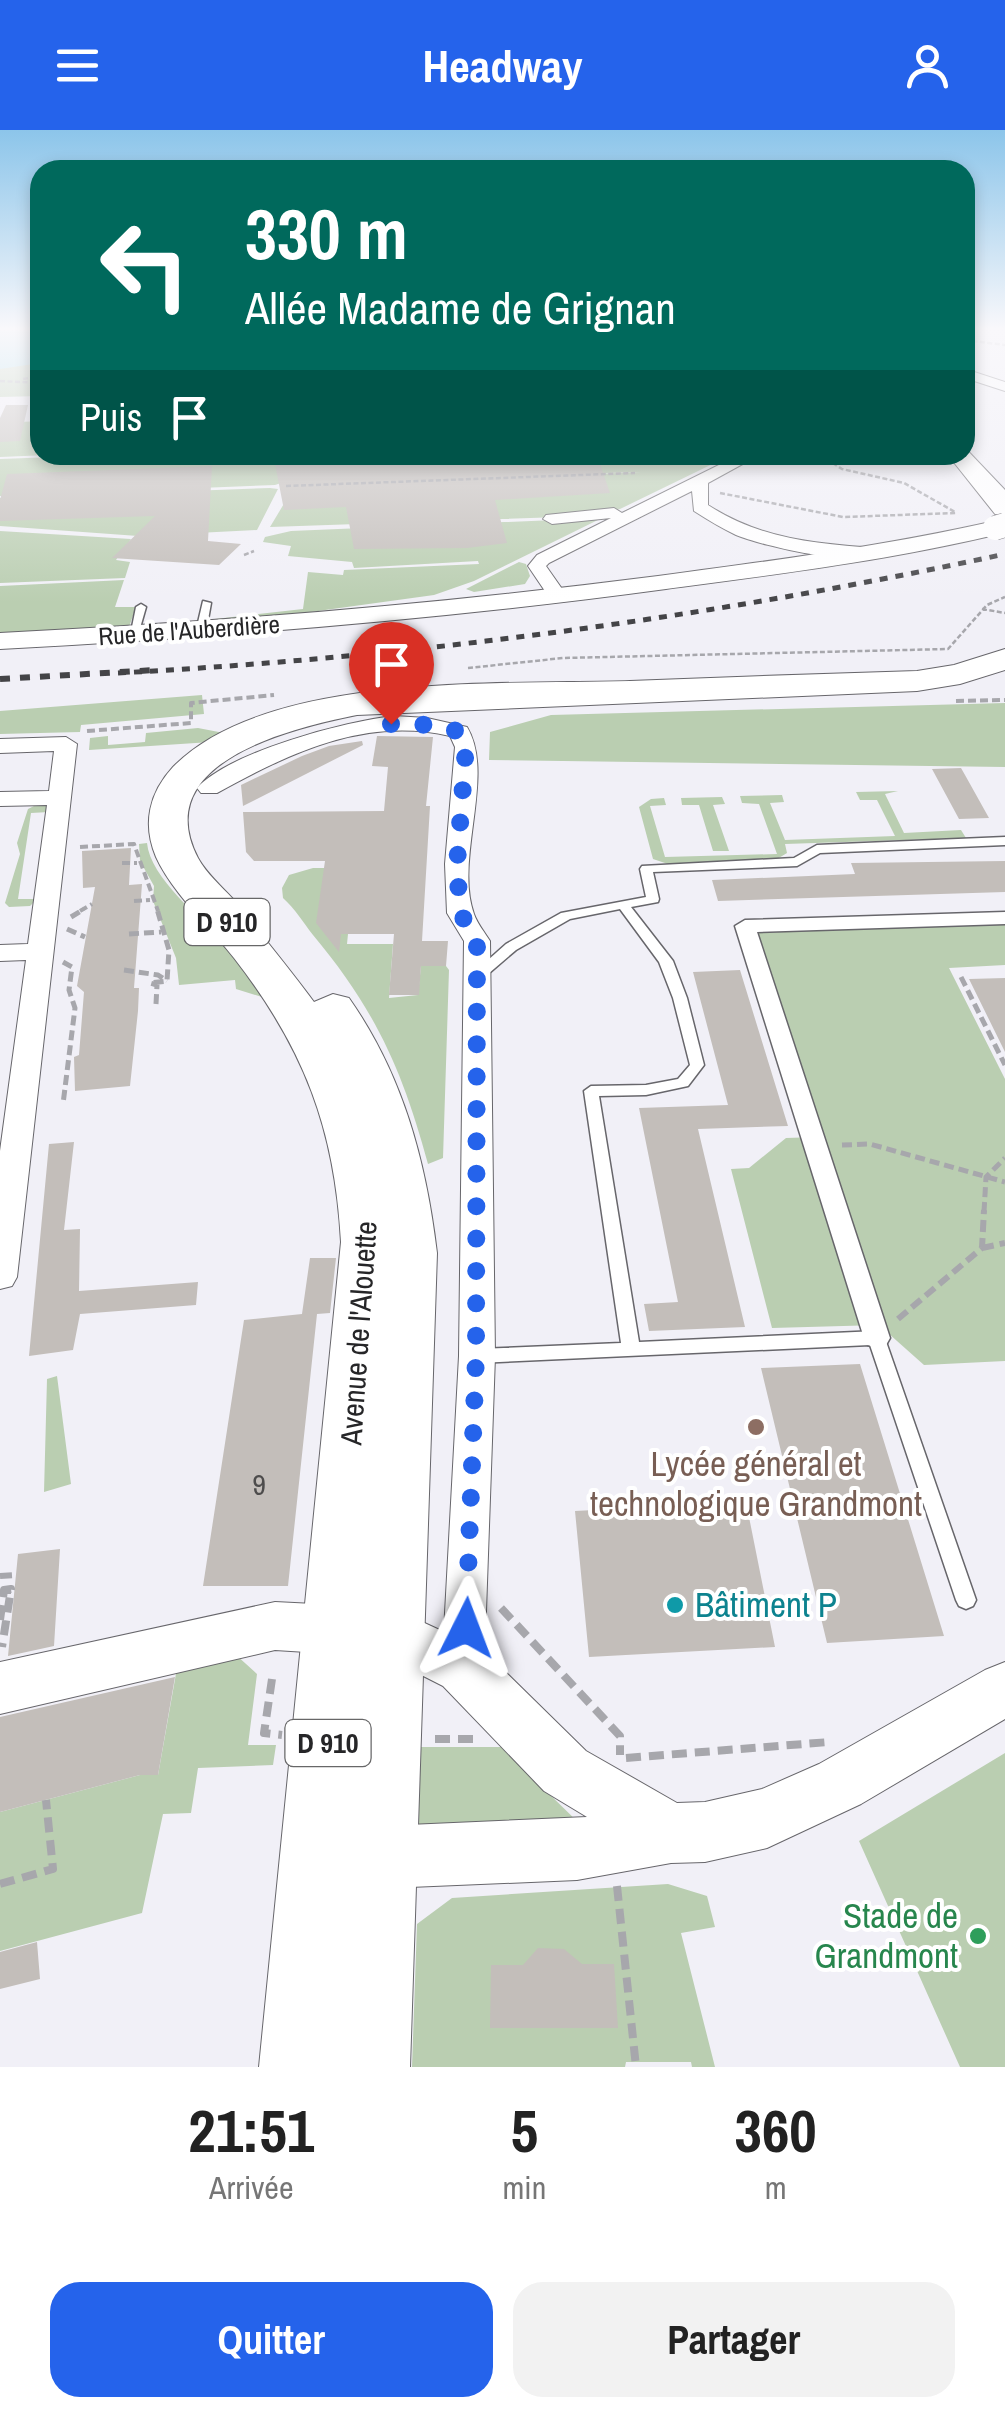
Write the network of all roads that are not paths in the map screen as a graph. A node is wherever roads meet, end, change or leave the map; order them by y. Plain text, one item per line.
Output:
1 (734, 465) edge
2 (967, 465) edge
3 (699, 486) junction
4 (637, 512) junction
5 (552, 520) dead end
6 (1002, 520) edge
7 (884, 554) junction
8 (554, 591) junction
9 (206, 603) dead end
10 (141, 607) dead end
11 (201, 631) junction
12 (133, 635) junction
13 (0, 641) edge
14 (1005, 659) edge
15 (742, 689) junction
16 (5, 746) edge
17 (0, 772) edge
18 (209, 788) junction
19 (60, 798) junction
20 (0, 799) edge
21 (1005, 841) edge
22 (623, 905) junction
23 (1005, 918) edge
24 (0, 953) edge
25 (51, 956) junction
26 (476, 978) junction
27 (0, 1277) edge
28 (877, 1338) junction
29 (631, 1350) junction
30 (476, 1356) junction
31 (966, 1600) dead end
32 (365, 1630) junction
33 (5, 1663) edge
34 (463, 1668) junction
35 (1005, 1688) edge
36 (586, 1764) junction
37 (671, 1832) junction
38 (349, 1858) junction
39 (596, 1860) junction
40 (302, 2067) edge
41 (368, 2067) edge

1 - 3 street
2 - 6 main road
3 - 4 street
3 - 7 street
4 - 5 street
4 - 8 street
6 - 7 street, Rue de l'Auberdière
7 - 8 street, Rue de l'Auberdière
8 - 11 street, Rue de l'Auberdière
9 - 11 lane
10 - 12 lane
11 - 12 street, Rue de l'Auberdière
12 - 13 street, Rue de l'Auberdière
14 - 15 main road, Avenue de l'Alouette / D 910
15 - 18 main road, Avenue de l'Alouette / D 910
15 - 32 main road, Avenue de l'Alouette / D 910
16 - 17 street
16 - 19 street
18 - 26 street
18 - 32 main road, Avenue de l'Alouette / D 910
19 - 20 street
19 - 25 street
21 - 22 lane
22 - 26 lane
22 - 29 lane
23 - 28 street
24 - 25 street
25 - 27 street
26 - 30 street
28 - 29 lane
28 - 31 lane
29 - 30 lane
30 - 34 street
32 - 33 street
32 - 34 street
32 - 38 main road, D 910
34 - 36 street
35 - 37 street
36 - 37 street
36 - 39 street
37 - 39 street
38 - 39 street
38 - 40 main road, D 910
38 - 41 main road, D 910

